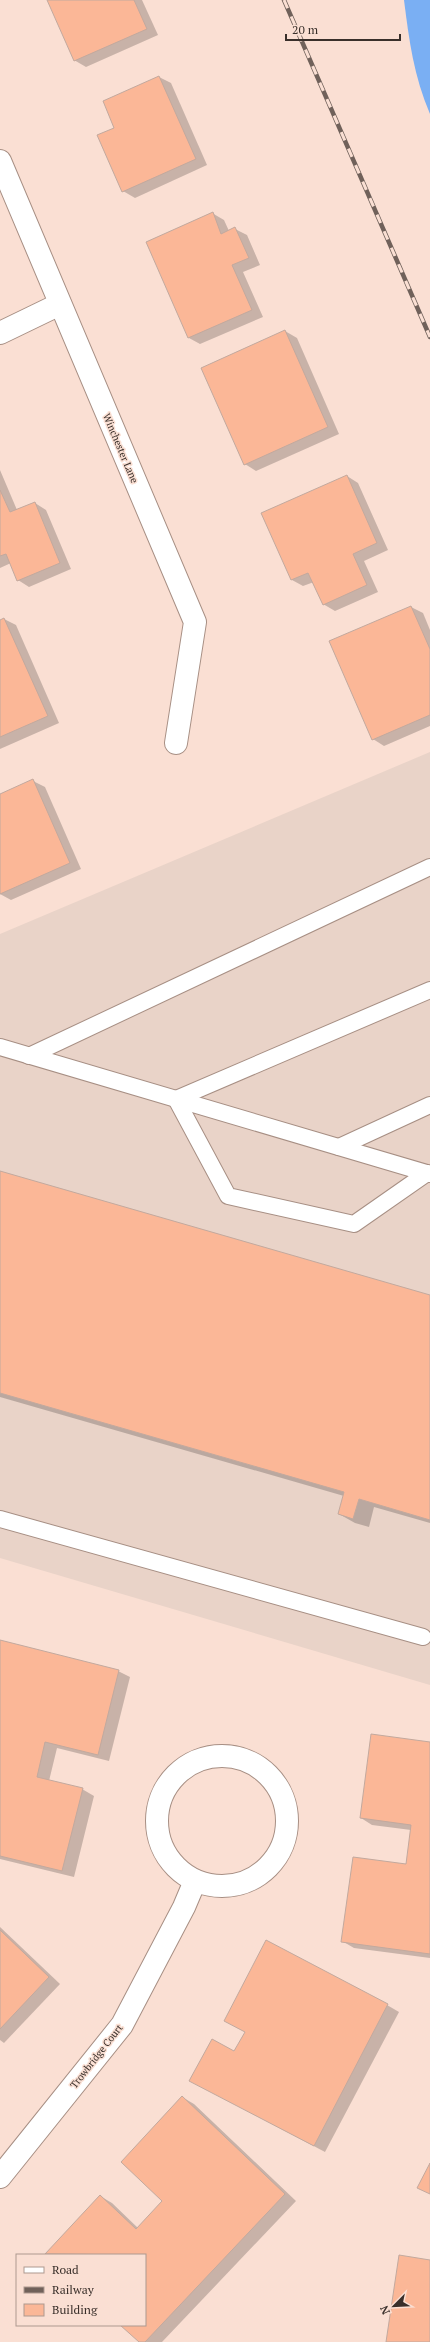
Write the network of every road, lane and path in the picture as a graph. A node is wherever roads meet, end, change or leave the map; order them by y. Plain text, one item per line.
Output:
1 (0, 161) edge
2 (60, 304) junction
3 (0, 333) edge
4 (176, 743) dead end
5 (430, 867) edge
6 (430, 990) edge
7 (0, 1047) edge
8 (29, 1056) junction
9 (176, 1099) junction
10 (430, 1106) edge
11 (339, 1147) junction
12 (429, 1174) edge
13 (0, 1519) edge
14 (423, 1637) dead end
15 (195, 1881) junction
16 (0, 2177) edge

1 - 2 street, Winchester Lane
2 - 3 street
2 - 4 street, Winchester Lane
5 - 8 lane
6 - 9 lane
7 - 8 lane
8 - 9 lane
9 - 11 lane
9 - 12 lane
10 - 11 lane
11 - 12 lane
13 - 14 lane
15 - 15 street
15 - 16 street, Trowbridge Court

